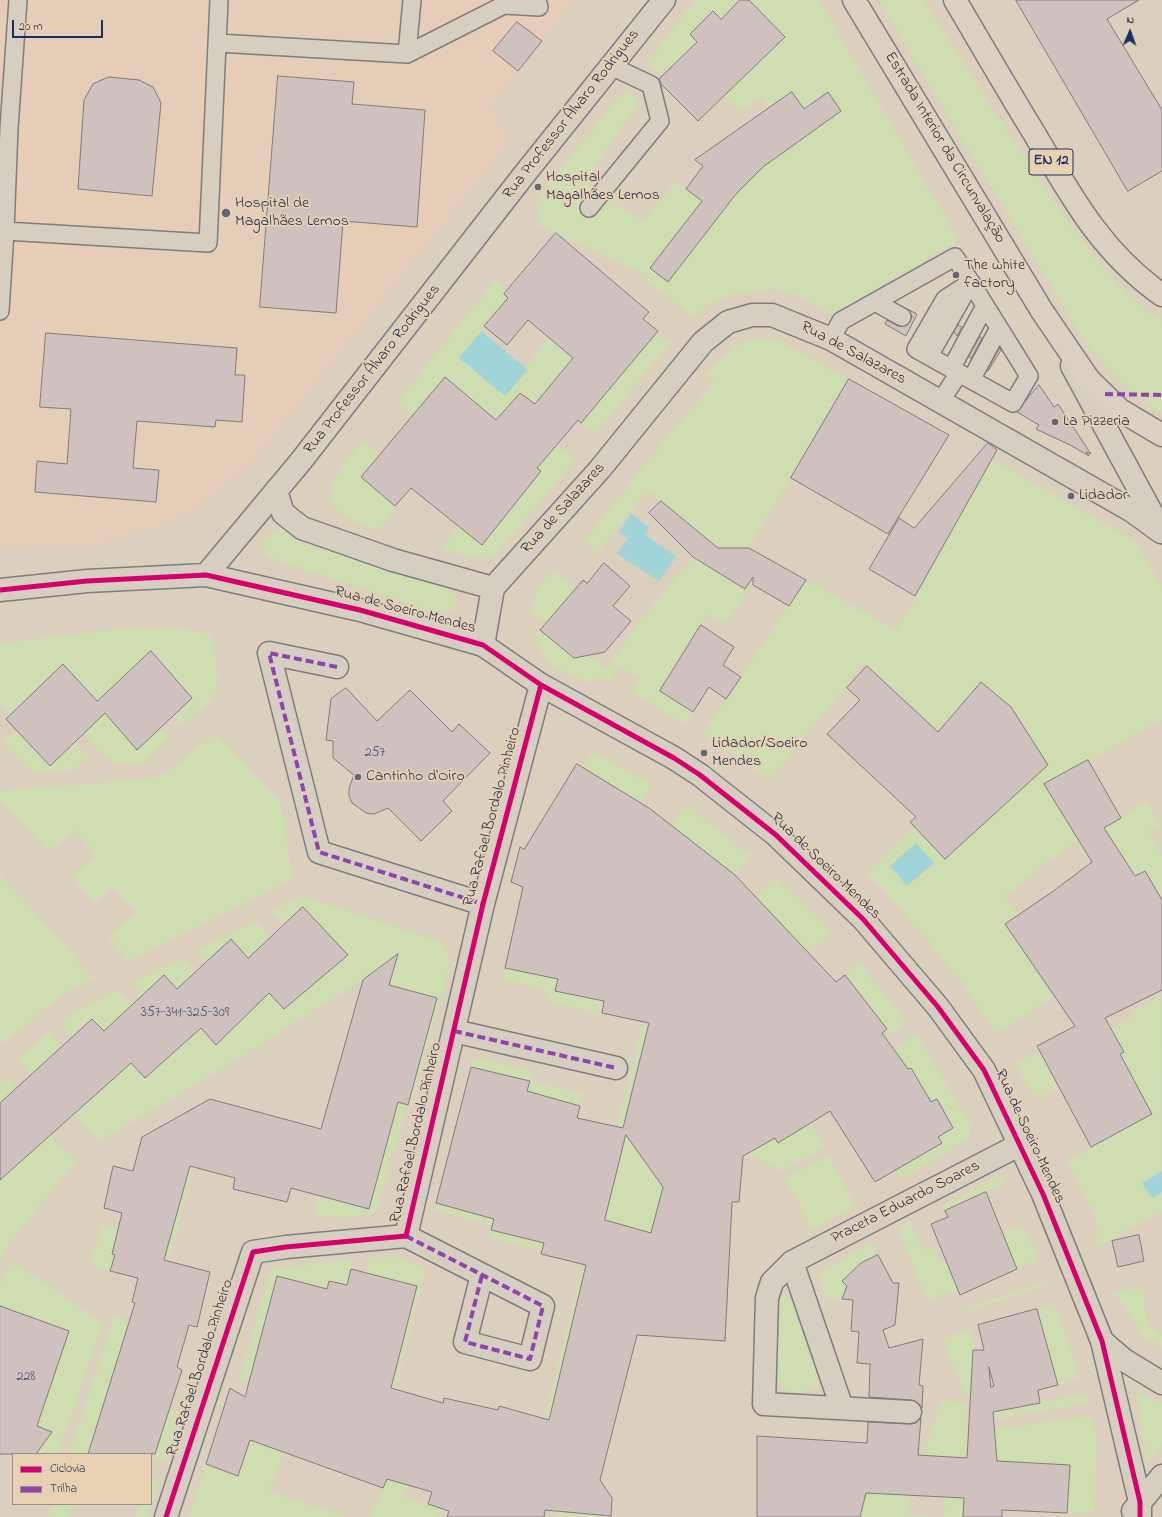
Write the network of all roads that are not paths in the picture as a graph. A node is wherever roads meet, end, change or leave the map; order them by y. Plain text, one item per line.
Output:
1 (18, 0) edge
2 (219, 0) edge
3 (412, 0) edge
4 (537, 0) edge
5 (664, 0) edge
6 (854, 0) edge
7 (955, 0) edge
8 (218, 43) junction
9 (408, 54) junction
10 (611, 66) junction
11 (588, 208) dead end
12 (5, 231) junction
13 (971, 282) junction
14 (1162, 295) edge
15 (875, 302) junction
16 (985, 306) junction
17 (1042, 310) junction
18 (0, 311) edge
19 (902, 317) dead end
20 (999, 328) junction
21 (831, 339) junction
22 (960, 374) junction
23 (940, 402) junction
24 (1162, 435) edge
25 (276, 492) junction
26 (1162, 532) edge
27 (206, 575) junction
28 (493, 588) junction
29 (0, 590) edge
30 (483, 645) junction
31 (337, 667) dead end
32 (541, 685) junction
33 (484, 904) junction
34 (454, 1031) junction
35 (616, 1068) dead end
36 (1021, 1144) junction
37 (406, 1236) junction
38 (792, 1262) junction
39 (482, 1275) dead end
40 (1102, 1341) junction
41 (1162, 1383) edge
42 (842, 1408) junction
43 (910, 1412) dead end
44 (1162, 1476) edge
45 (1136, 1512) edge
46 (166, 1517) edge

1 - 12 lane
2 - 8 lane
3 - 9 lane
4 - 9 lane
5 - 10 street, Rua Professor Álvaro Rodrigues
6 - 17 main road, Estrada Interior da Circunvalação
7 - 14 main road, EN 12
8 - 9 lane
8 - 12 lane
10 - 11 lane
10 - 25 street, Rua Professor Álvaro Rodrigues
12 - 18 lane
13 - 15 lane
13 - 16 lane
13 - 22 lane
15 - 19 lane
15 - 21 lane
16 - 20 lane
16 - 22 lane
17 - 24 main road, Estrada Interior da Circunvalação
17 - 26 street
20 - 22 lane
20 - 22 lane
21 - 23 street, Rua de Salazares
21 - 28 street, Rua de Salazares
22 - 23 lane
23 - 26 street, Rua de Salazares
25 - 27 street, Rua Professor Álvaro Rodrigues
25 - 28 street
27 - 29 street
27 - 30 street, Rua de Soeiro Mendes
28 - 30 street
30 - 32 street, Rua de Soeiro Mendes
31 - 33 street
32 - 33 street, Rua Rafael Bordalo Pinheiro
32 - 36 street, Rua de Soeiro Mendes
33 - 34 street, Rua Rafael Bordalo Pinheiro
34 - 35 street
34 - 37 street, Rua Rafael Bordalo Pinheiro
36 - 38 street, Praceta Eduardo Soares
36 - 40 street, Rua de Soeiro Mendes
37 - 39 street
37 - 46 street, Rua Rafael Bordalo Pinheiro
38 - 42 street
38 - 42 street, Praceta Eduardo Soares
40 - 41 street, Rua de Soeiro Mendes
40 - 45 street, Rua de Soeiro Mendes
42 - 43 street, Praceta Eduardo Soares
44 - 45 street

